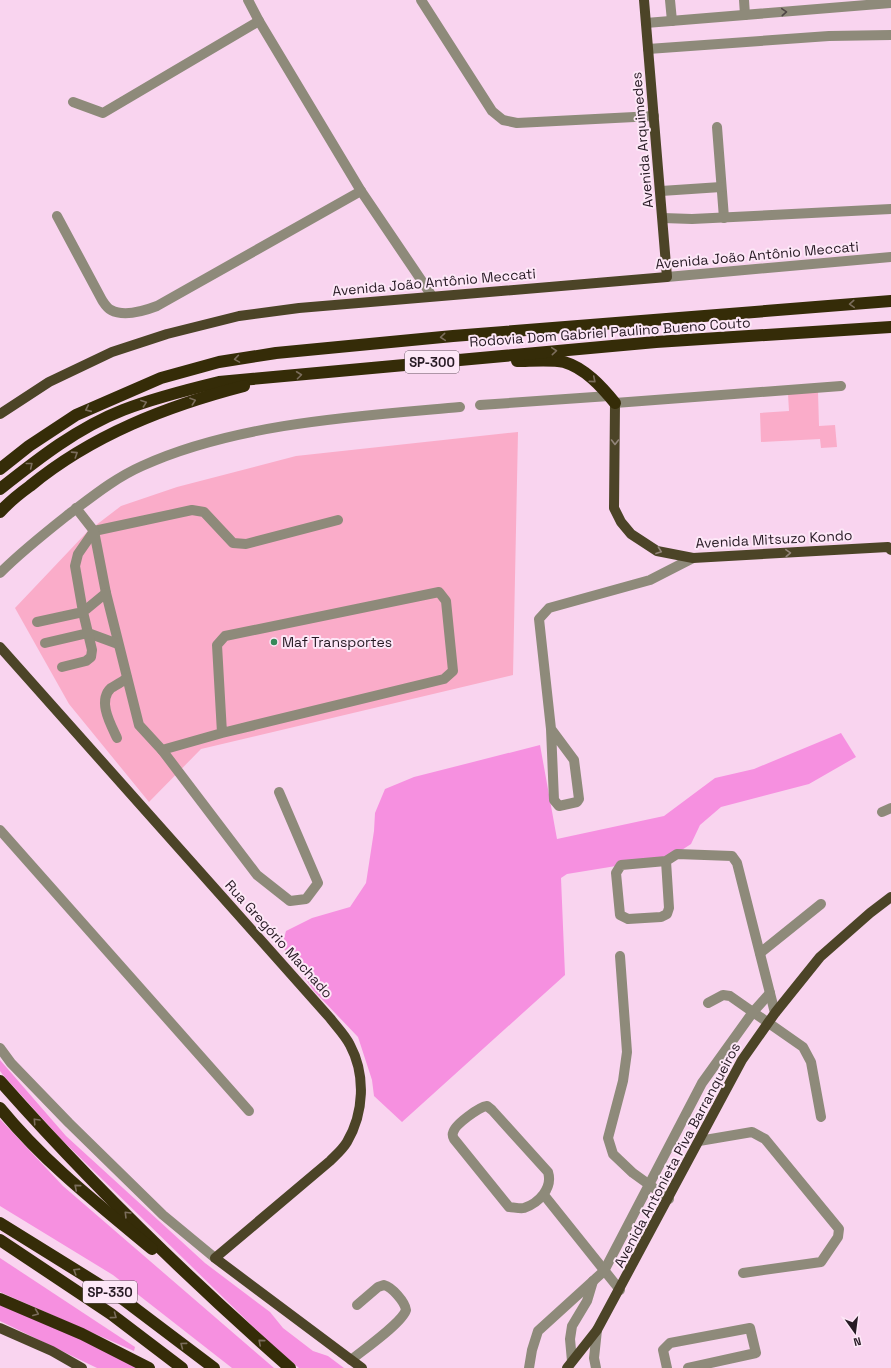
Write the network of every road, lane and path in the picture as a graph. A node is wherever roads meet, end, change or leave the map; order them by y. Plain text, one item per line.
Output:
1 (248, 0) edge
2 (421, 0) edge
3 (644, 0) edge
4 (670, 0) edge
5 (744, 0) edge
6 (873, 2) edge
7 (891, 3) edge
8 (745, 14) junction
9 (259, 21) junction
10 (672, 21) junction
11 (646, 23) junction
12 (891, 35) edge
13 (648, 49) junction
14 (73, 102) dead end
15 (654, 116) junction
16 (717, 127) dead end
17 (722, 187) junction
18 (361, 191) junction
19 (660, 191) junction
20 (891, 209) edge
21 (57, 216) dead end
22 (663, 218) junction
23 (724, 218) junction
24 (891, 257) edge
25 (668, 277) junction
26 (432, 296) junction
27 (891, 300) edge
28 (891, 327) edge
29 (448, 360) junction
30 (273, 378) junction
31 (841, 386) dead end
32 (612, 399) junction
33 (480, 405) dead end
34 (460, 407) dead end
35 (0, 414) edge
36 (0, 469) edge
37 (0, 489) edge
38 (76, 508) junction
39 (0, 512) edge
40 (338, 520) dead end
41 (94, 531) junction
42 (891, 550) edge
43 (693, 558) junction
44 (0, 573) edge
45 (106, 593) junction
46 (83, 612) junction
47 (37, 622) dead end
48 (88, 633) junction
49 (45, 643) dead end
50 (118, 644) junction
51 (0, 648) edge
52 (62, 667) dead end
53 (127, 678) junction
54 (551, 729) junction
55 (222, 733) junction
56 (117, 738) dead end
57 (162, 750) junction
58 (278, 792) dead end
59 (0, 830) edge
60 (666, 861) junction
61 (891, 898) edge
62 (821, 904) dead end
63 (760, 953) junction
64 (620, 956) dead end
65 (770, 993) junction
66 (708, 1003) dead end
67 (753, 1012) junction
68 (775, 1013) junction
69 (768, 1023) junction
70 (0, 1048) edge
71 (0, 1081) edge
72 (0, 1108) edge
73 (249, 1111) dead end
74 (820, 1117) dead end
75 (699, 1141) junction
76 (649, 1184) junction
77 (544, 1195) junction
78 (669, 1198) junction
79 (0, 1223) edge
80 (0, 1240) edge
81 (216, 1258) junction
82 (604, 1271) junction
83 (743, 1273) dead end
84 (593, 1281) junction
85 (620, 1290) junction
86 (0, 1299) edge
87 (214, 1301) junction
88 (357, 1305) dead end
89 (0, 1328) edge
90 (597, 1330) junction
91 (351, 1360) junction
92 (570, 1365) edge
93 (82, 1368) edge
94 (149, 1368) edge
95 (182, 1368) edge
96 (214, 1368) edge
97 (290, 1368) edge
98 (362, 1368) edge
99 (529, 1368) edge
100 (596, 1368) edge
101 (667, 1368) edge
102 (688, 1368) edge

1 - 9 street
2 - 15 street
3 - 11 main road, Avenida Arquimedes
4 - 10 street
5 - 8 street
6 - 7 street
8 -> 6 street
8 - 10 street
9 - 14 street
9 - 18 street
10 - 11 street
11 - 13 main road, Avenida Arquimedes
12 - 13 street
13 - 15 main road, Avenida Arquimedes
15 - 19 main road, Avenida Arquimedes
16 - 17 street
17 - 19 street
17 - 23 street
18 - 21 street
18 - 26 street
19 - 22 main road, Avenida Arquimedes
20 - 23 street
22 - 23 street
22 - 25 main road, Avenida Arquimedes
24 - 25 street, Avenida João Antônio Meccati
25 - 26 main road, Avenida João Antônio Meccati
26 - 35 main road, Avenida João Antônio Meccati
27 -> 36 highway, Rodovia Dom Gabriel Paulino Bueno Couto / SP-300
29 -> 28 highway, Rodovia Dom Gabriel Paulino Bueno Couto / SP-300
30 -> 29 highway, Rodovia Dom Gabriel Paulino Bueno Couto / SP-300
29 -> 32 highway
37 -> 30 highway, Rodovia Dom Gabriel Paulino Bueno Couto / SP-300
39 -> 30 highway
31 - 32 street
32 - 33 street
32 -> 43 main road, Avenida Mitsuzo Kondo
34 - 38 street
38 - 41 street
38 - 44 street
40 - 41 street
41 - 45 street
41 - 46 street
43 -> 42 main road, Avenida Mitsuzo Kondo
43 - 54 street
45 - 46 street
45 - 50 street
46 - 47 street
46 - 48 street
48 - 49 street
48 - 50 street
48 - 52 street
50 - 53 street
51 - 81 main road, Rua Gregório Machado
53 - 56 street
53 - 57 street
54 - 54 street
55 - 55 street
55 - 57 street
57 - 58 street
59 - 73 street
60 - 60 street
60 - 63 street
61 - 68 main road, Avenida Antonieta Piva Barranqueiros
62 - 63 street
63 - 65 street
64 - 76 street
65 - 67 street
65 - 68 street
66 - 67 street
67 - 69 street
67 - 76 street
68 - 69 main road, Avenida Antonieta Piva Barranqueiros
69 - 74 street
69 - 75 main road, Avenida Antonieta Piva Barranqueiros
70 - 81 street
87 -> 71 highway
87 -> 72 highway
75 - 78 main road, Avenida Antonieta Piva Barranqueiros
75 - 83 street
76 - 78 street
76 - 82 street
77 - 77 street
77 - 82 street
78 - 85 main road, Avenida Antonieta Piva Barranqueiros
96 -> 79 highway, SP-330
80 -> 95 highway, SP-330
81 - 91 main road
82 - 84 street
82 - 85 street
84 - 92 street
84 - 99 street
85 - 90 main road, Avenida Antonieta Piva Barranqueiros
86 -> 94 highway
97 -> 87 highway
88 - 91 street
89 - 93 main road
90 - 92 main road, Avenida Antonieta Piva Barranqueiros
90 - 100 street
91 - 98 main road
101 - 102 street

